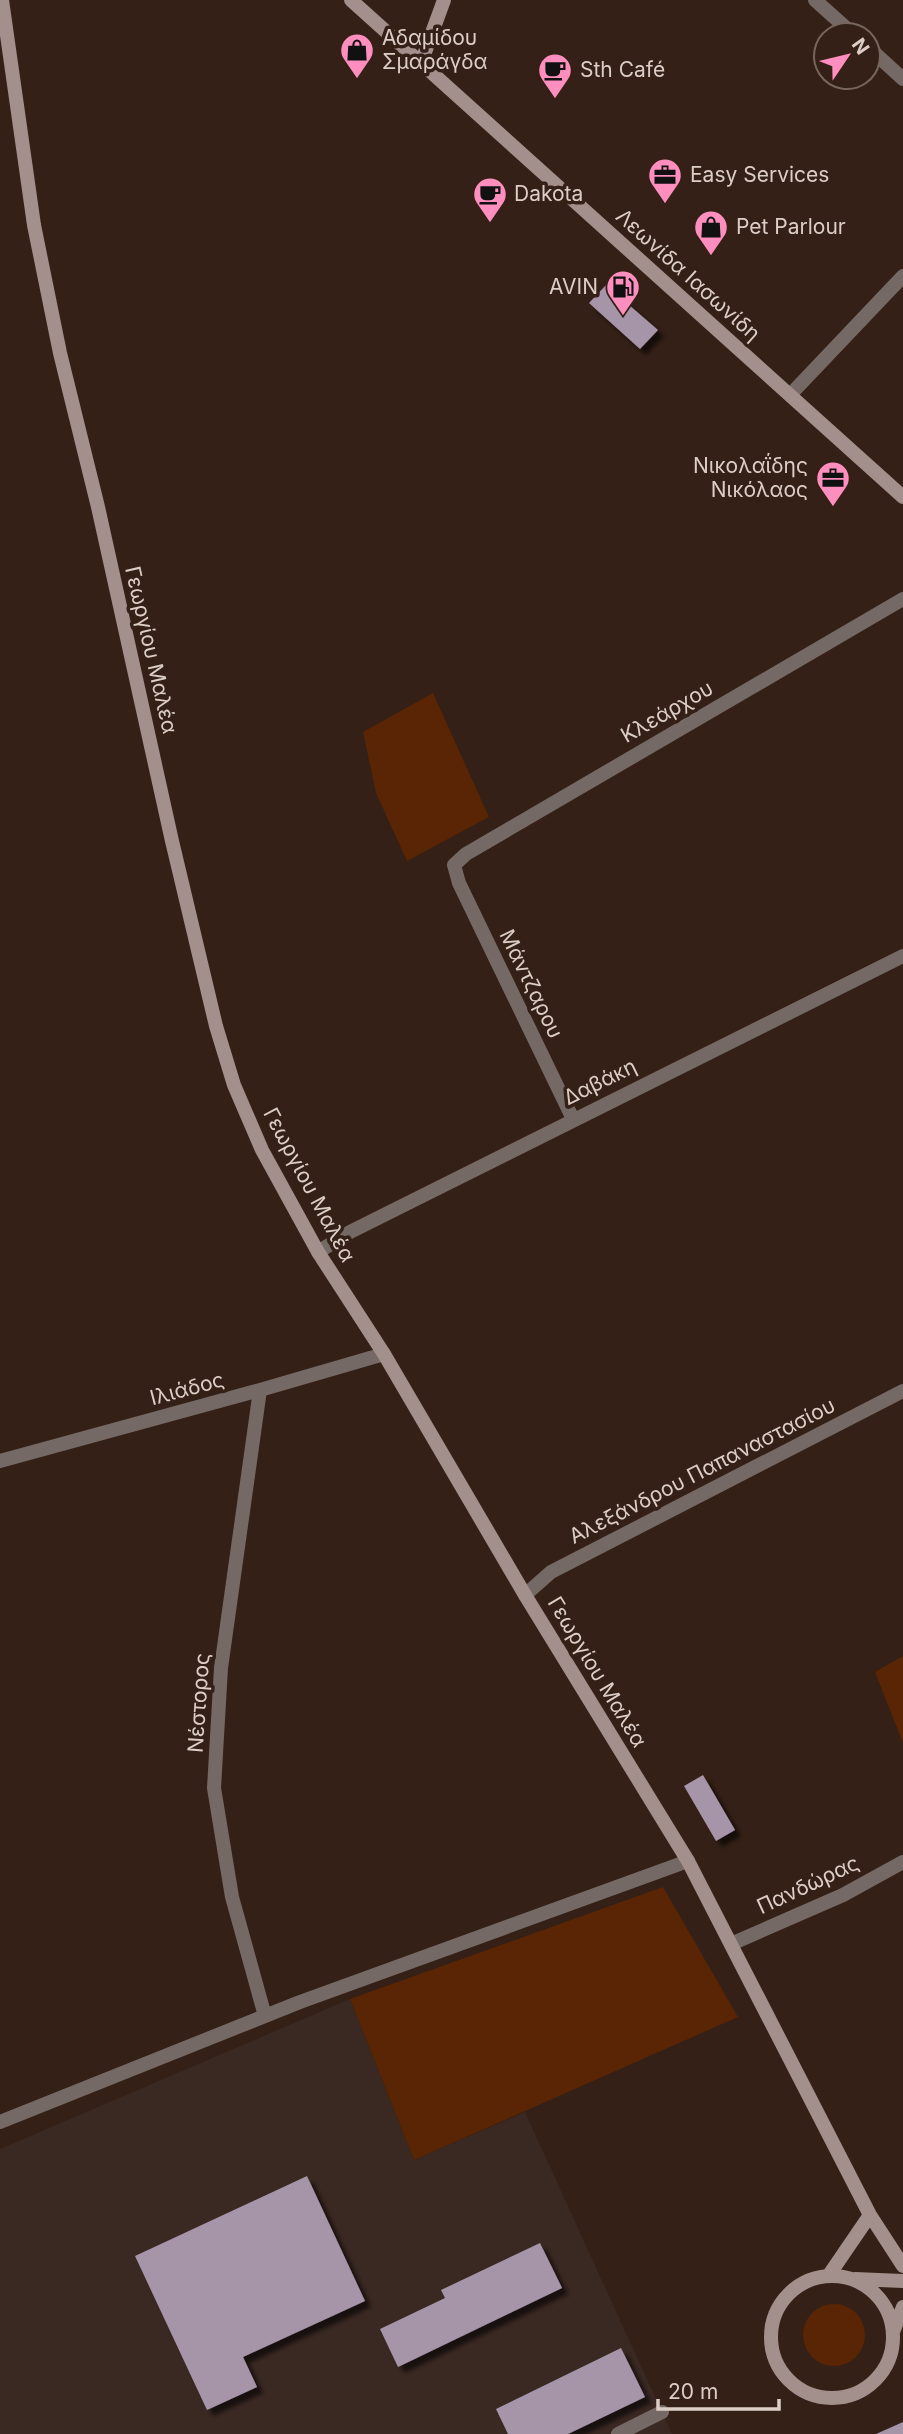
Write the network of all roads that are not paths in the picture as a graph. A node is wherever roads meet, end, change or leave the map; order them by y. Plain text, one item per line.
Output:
1 (2, 0) edge
2 (351, 0) edge
3 (444, 0) edge
4 (815, 0) edge
5 (838, 21) edge
6 (882, 60) edge
7 (421, 63) junction
8 (903, 79) edge
9 (903, 276) edge
10 (790, 395) junction
11 (903, 497) edge
12 (903, 599) edge
13 (454, 865) joint
14 (903, 956) edge
15 (573, 1119) junction
16 (318, 1252) junction
17 (384, 1354) junction
18 (260, 1390) junction
19 (903, 1391) edge
20 (0, 1461) edge
21 (525, 1595) junction
22 (688, 1861) junction
23 (903, 1862) edge
24 (731, 1944) junction
25 (265, 2016) junction
26 (0, 2122) edge
27 (870, 2215) junction
28 (903, 2266) edge
29 (829, 2275) junction
30 (850, 2278) junction
31 (903, 2281) edge
32 (903, 2307) edge
33 (893, 2332) junction
34 (662, 2412) dead end
35 (618, 2434) edge

1 - 16 street, Γεωργίου Μαλέα
2 - 7 street, Λεωνίδα Ιασωνίδη
3 - 7 street
4 - 5 street
6 - 8 street
7 - 10 street, Λεωνίδα Ιασωνίδη
9 - 10 street
10 - 11 street, Λεωνίδα Ιασωνίδη
12 - 13 street, Κλεάρχου
13 - 15 street, Μάντζαρου
14 - 15 street, Δαβάκη
15 - 16 street, Δαβάκη
16 - 17 street, Γεωργίου Μαλέα
17 - 18 street, Ιλιάδος
17 - 21 street, Γεωργίου Μαλέα
18 - 20 street, Ιλιάδος
18 - 25 street, Νέστορος
19 - 21 street, Αλεξάνδρου Παπαναστασίου
21 - 22 street, Γεωργίου Μαλέα
22 - 24 street, Γεωργίου Μαλέα
22 - 25 street
23 - 24 street, Πανδώρας
24 - 27 street, Γεωργίου Μαλέα
25 - 26 street
27 - 28 street, Γεωργίου Μαλέα
27 - 29 street
29 - 30 street
29 - 33 street
30 - 31 street
30 - 33 street
32 - 33 street
34 - 35 street

